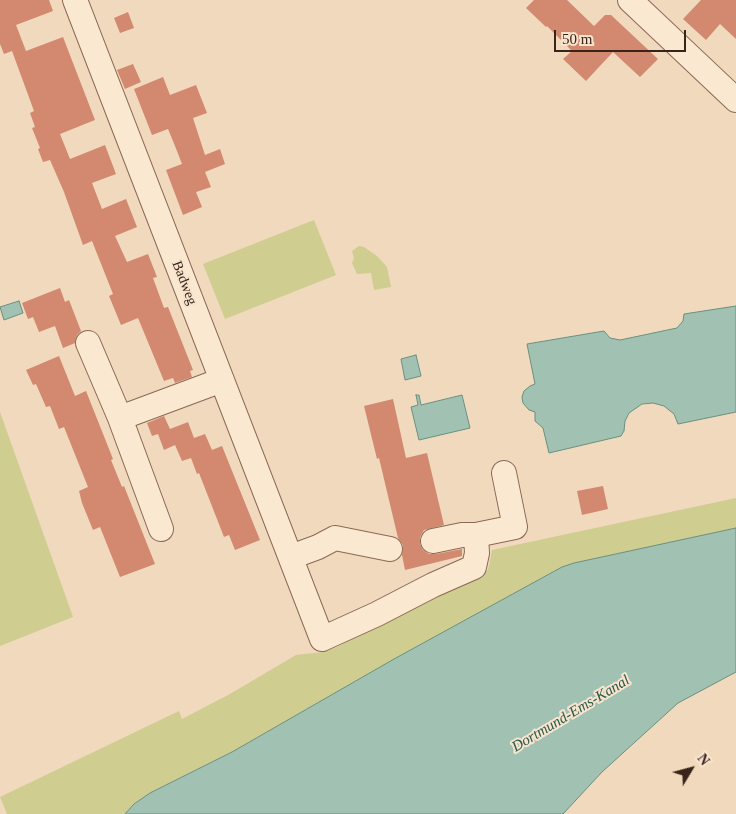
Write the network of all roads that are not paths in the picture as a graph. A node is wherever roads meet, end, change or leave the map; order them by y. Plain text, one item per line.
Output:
1 (75, 0) edge
2 (630, 0) edge
3 (736, 100) edge
4 (88, 343) dead end
5 (222, 380) junction
6 (120, 418) junction
7 (504, 473) dead end
8 (161, 529) dead end
9 (476, 535) junction
10 (432, 541) dead end
11 (390, 549) dead end
12 (293, 561) junction

1 - 5 street, Badweg
2 - 3 street
4 - 6 street
5 - 6 street
5 - 12 street, Badweg
6 - 8 street
7 - 9 street
9 - 10 street
9 - 12 street, Badweg
11 - 12 street

